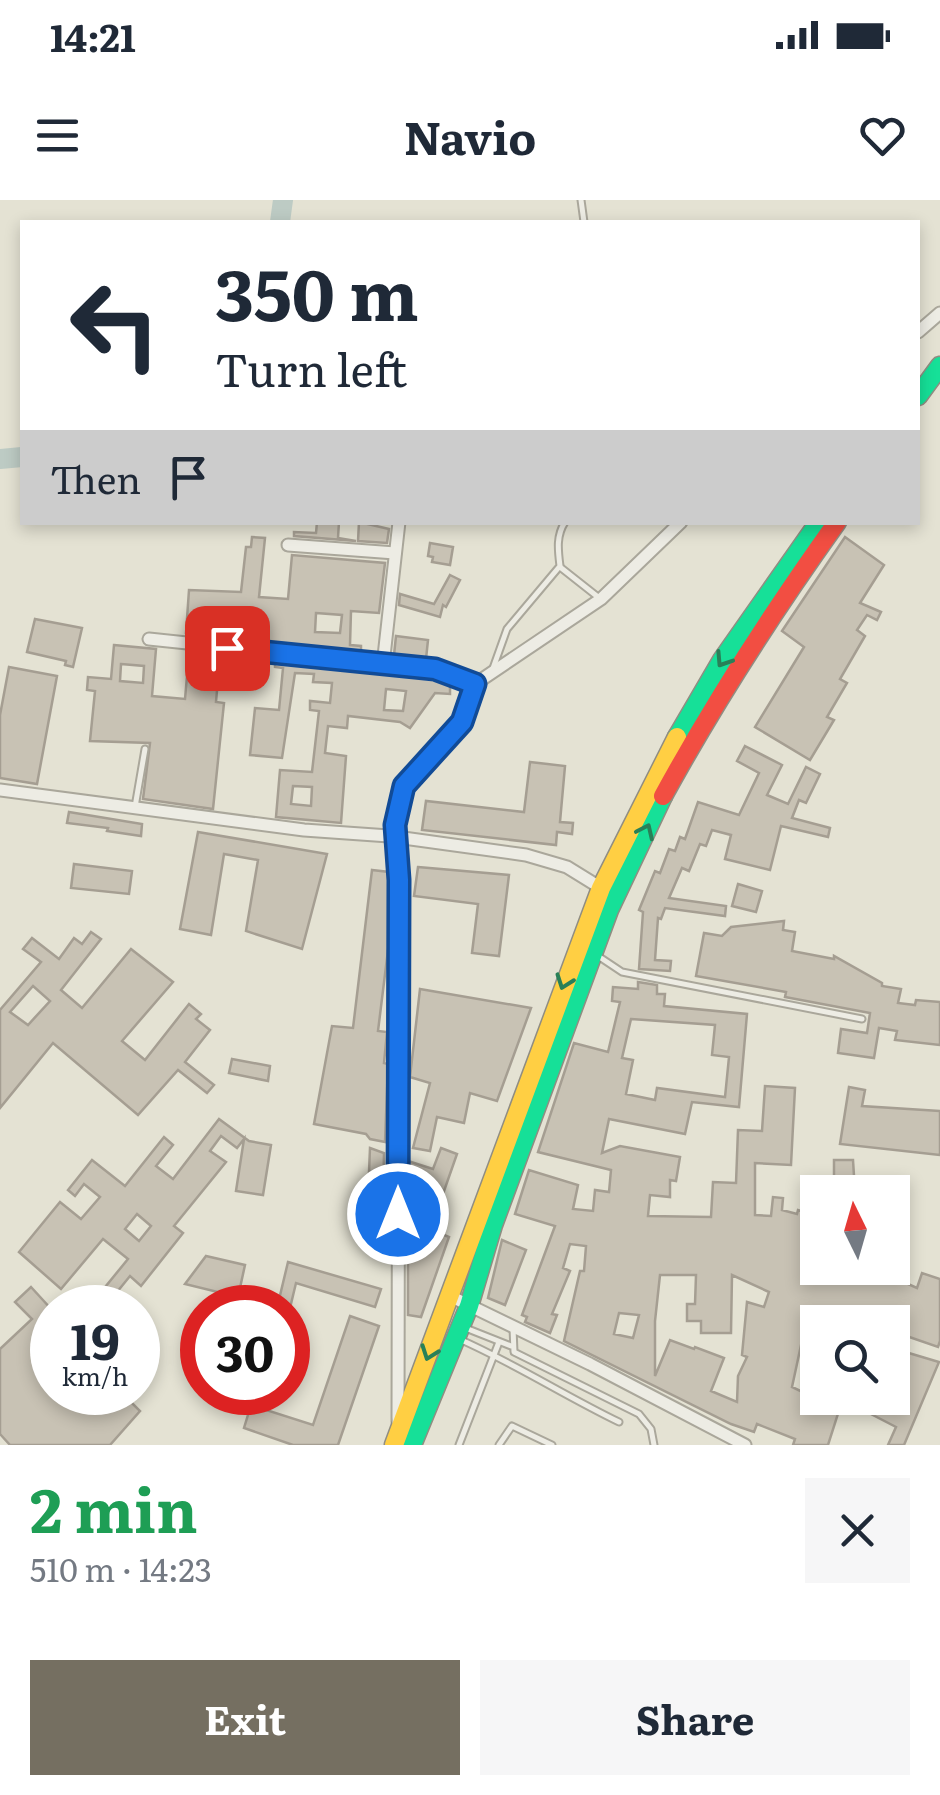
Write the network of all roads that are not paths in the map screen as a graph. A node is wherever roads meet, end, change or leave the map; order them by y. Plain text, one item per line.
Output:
1 (940, 314) edge
2 (920, 330) edge
3 (940, 366) edge
4 (920, 393) edge
5 (398, 525) edge
6 (563, 525) edge
7 (678, 525) edge
8 (817, 525) edge
9 (834, 525) edge
10 (288, 545) dead end
11 (395, 553) junction
12 (560, 566) junction
13 (601, 599) junction
14 (149, 639) dead end
15 (383, 664) junction
16 (491, 674) junction
17 (475, 684) junction
18 (145, 749) dead end
19 (0, 790) edge
20 (135, 807) junction
21 (398, 839) junction
22 (601, 888) junction
23 (593, 952) junction
24 (862, 1018) dead end
25 (524, 1116) junction
26 (450, 1296) junction
27 (469, 1306) junction
28 (512, 1328) junction
29 (458, 1332) junction
30 (499, 1342) junction
31 (511, 1346) junction
32 (494, 1354) junction
33 (619, 1422) dead end
34 (405, 1441) edge
35 (458, 1445) edge
36 (499, 1445) edge
37 (552, 1445) edge
38 (654, 1445) edge
39 (745, 1445) edge

1 - 2 street
3 - 4 main road
5 - 11 street
6 - 12 lane
7 - 13 street
8 -> 22 main road
23 -> 9 main road
10 - 11 street
11 - 15 street
12 - 13 lane
12 - 16 lane
13 - 16 street
14 - 15 street
15 - 17 street
16 - 17 street
17 - 21 street
18 - 20 lane
19 - 20 street
20 - 21 street
21 - 22 street
21 - 34 street
22 -> 25 main road
23 - 24 lane
23 - 25 main road
25 - 26 main road
25 - 27 main road
26 - 27 street
26 -> 34 main road
27 - 28 street
27 - 29 main road
28 - 31 lane
28 - 39 street
29 - 30 lane
29 - 32 lane
29 - 34 main road
30 - 31 lane
30 - 32 lane
31 - 38 lane
32 - 33 lane
32 - 35 lane
36 - 37 lane

